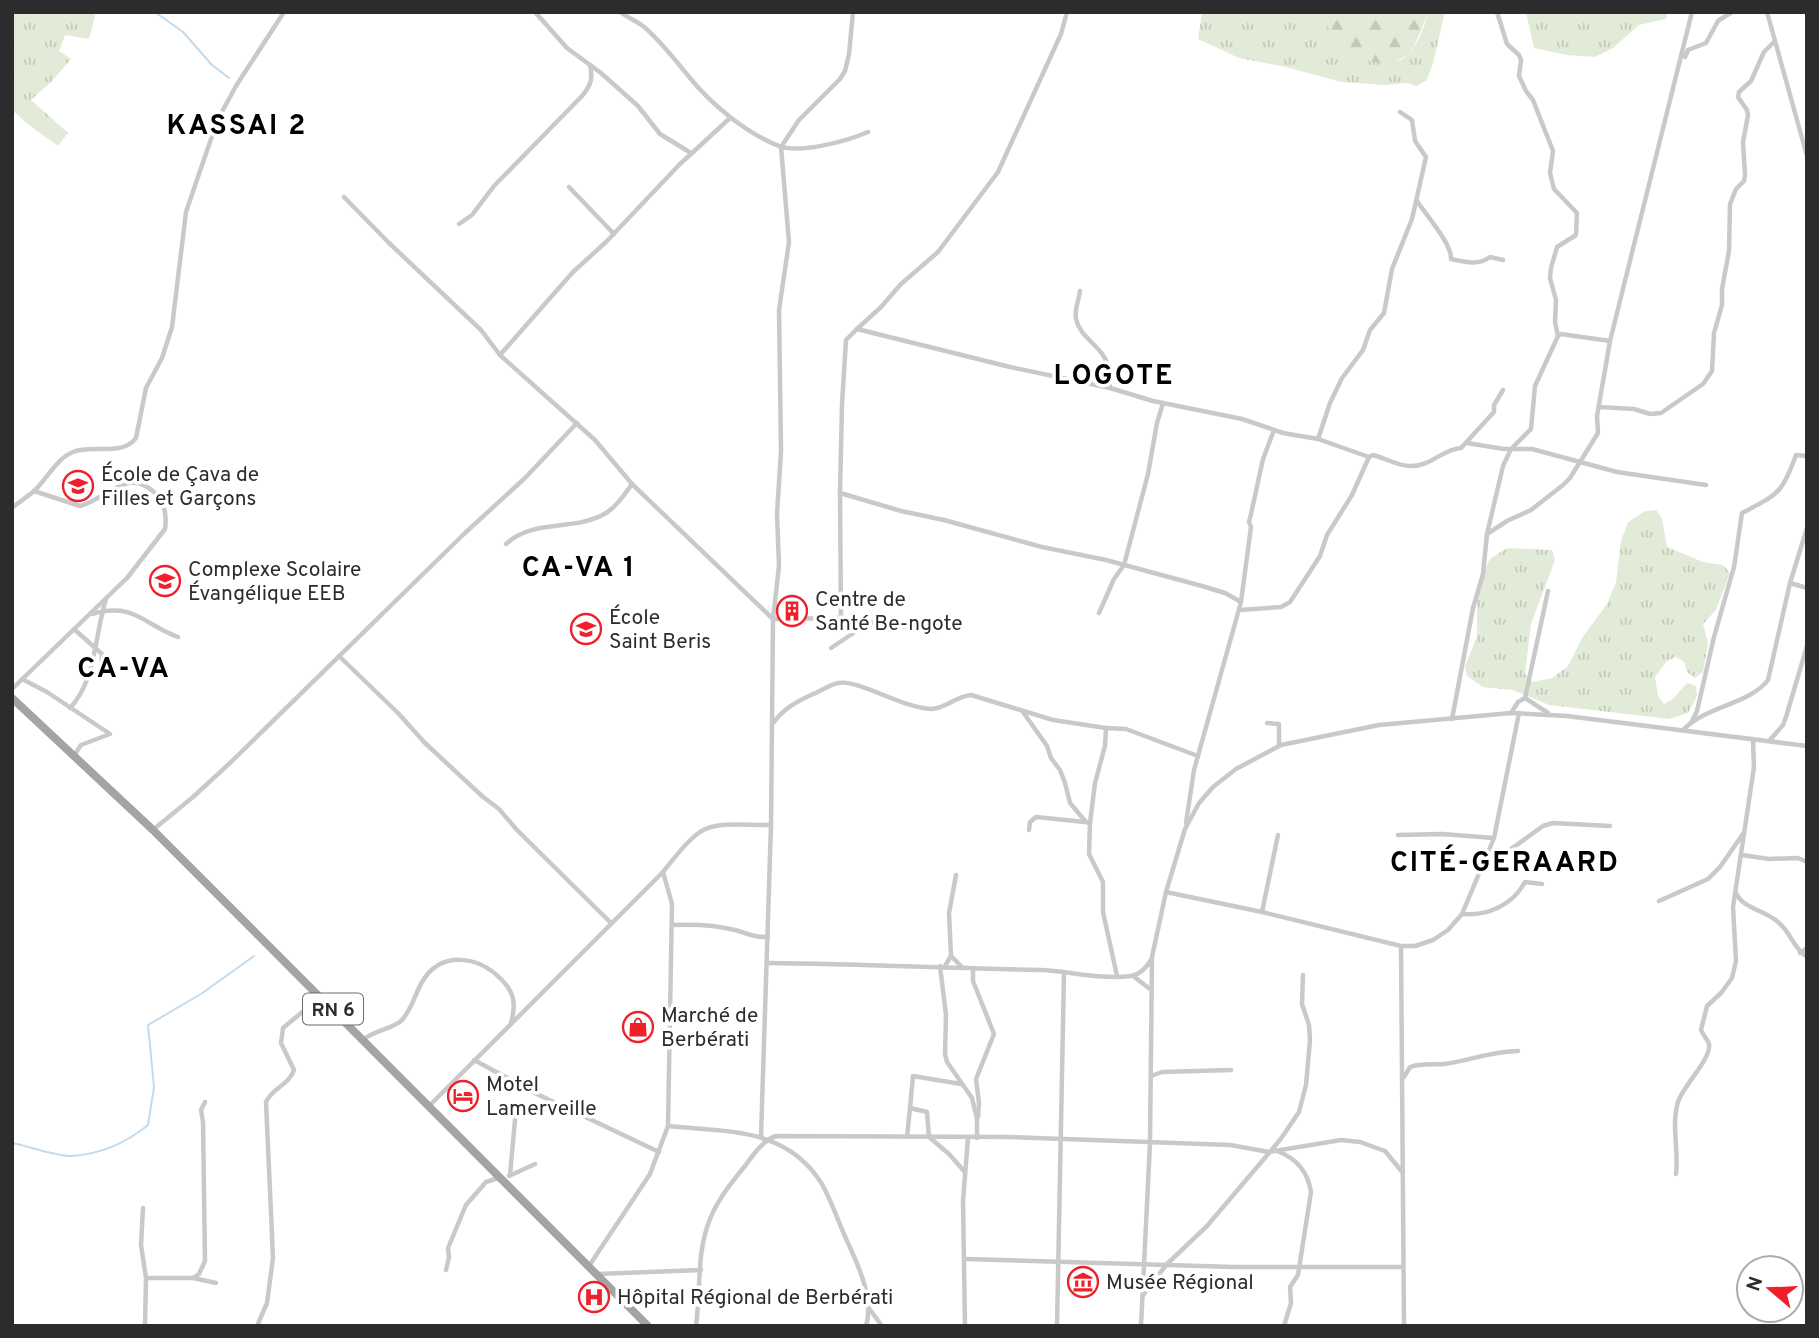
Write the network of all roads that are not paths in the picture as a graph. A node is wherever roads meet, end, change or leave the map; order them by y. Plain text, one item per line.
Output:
1 (284, 12) edge
2 (535, 12) edge
3 (620, 12) edge
4 (853, 12) edge
5 (1067, 12) edge
6 (1497, 12) edge
7 (1692, 12) edge
8 (1732, 12) edge
9 (1767, 12) edge
10 (1774, 41) junction
11 (1682, 60) junction
12 (590, 65) junction
13 (1400, 111) dead end
14 (730, 118) junction
15 (868, 132) dead end
16 (781, 147) junction
17 (691, 153) junction
18 (1807, 156) edge
19 (569, 187) dead end
20 (344, 197) dead end
21 (1416, 200) junction
22 (459, 224) dead end
23 (614, 234) junction
24 (1503, 260) dead end
25 (1080, 291) dead end
26 (857, 329) junction
27 (1558, 336) junction
28 (1609, 341) junction
29 (500, 355) junction
30 (1110, 388) junction
31 (1503, 390) dead end
32 (1163, 403) junction
33 (1598, 407) junction
34 (577, 423) junction
35 (1274, 430) junction
36 (1318, 439) junction
37 (1467, 443) junction
38 (1511, 449) junction
39 (1807, 456) edge
40 (1369, 457) junction
41 (1580, 462) junction
42 (632, 484) junction
43 (1706, 485) dead end
44 (34, 491) junction
45 (840, 493) junction
46 (12, 508) edge
47 (1807, 528) edge
48 (1487, 534) junction
49 (506, 544) dead end
50 (1124, 565) junction
51 (1790, 583) junction
52 (1807, 588) edge
53 (1548, 591) dead end
54 (106, 598) junction
55 (1241, 602) junction
56 (1239, 610) junction
57 (102, 611) junction
58 (1099, 613) dead end
59 (89, 615) junction
60 (841, 618) junction
61 (773, 619) junction
62 (871, 622) junction
63 (74, 629) junction
64 (936, 631) dead end
65 (178, 637) dead end
66 (1807, 646) edge
67 (95, 647) junction
68 (831, 648) dead end
69 (339, 656) junction
70 (101, 671) dead end
71 (22, 679) junction
72 (12, 688) edge
73 (12, 698) edge
74 (1525, 698) junction
75 (70, 708) junction
76 (1022, 711) junction
77 (1511, 713) junction
78 (1519, 713) junction
79 (1550, 714) junction
80 (1452, 719) junction
81 (1692, 721) junction
82 (1267, 723) dead end
83 (773, 724) junction
84 (1106, 728) junction
85 (1682, 731) junction
86 (1753, 740) junction
87 (1769, 740) junction
88 (1279, 746) junction
89 (1807, 746) edge
90 (1198, 756) junction
91 (73, 757) junction
92 (1088, 823) junction
93 (771, 825) junction
94 (1611, 826) dead end
95 (153, 830) junction
96 (1029, 830) dead end
97 (1185, 830) junction
98 (1744, 833) junction
99 (1278, 835) dead end
100 (1398, 835) dead end
101 (1494, 838) junction
102 (1742, 855) junction
103 (1807, 862) edge
104 (1481, 870) junction
105 (663, 872) junction
106 (956, 875) dead end
107 (1542, 884) dead end
108 (1166, 892) junction
109 (1735, 892) junction
110 (1659, 901) dead end
111 (1262, 912) junction
112 (1462, 914) junction
113 (611, 923) junction
114 (672, 925) junction
115 (768, 937) junction
116 (1401, 946) junction
117 (1807, 948) edge
118 (1800, 953) junction
119 (951, 956) junction
120 (1152, 957) junction
121 (1807, 957) edge
122 (767, 963) junction
123 (942, 966) junction
124 (963, 968) junction
125 (973, 968) junction
126 (1064, 973) junction
127 (1303, 975) dead end
128 (1117, 976) junction
129 (1132, 976) junction
130 (1150, 989) junction
131 (320, 997) junction
132 (510, 1025) junction
133 (364, 1039) junction
134 (1518, 1051) dead end
135 (474, 1060) junction
136 (1231, 1070) dead end
137 (1151, 1076) junction
138 (1402, 1079) junction
139 (961, 1084) junction
140 (205, 1102) dead end
141 (430, 1105) junction
142 (910, 1108) junction
143 (516, 1109) dead end
144 (978, 1119) junction
145 (668, 1126) junction
146 (761, 1136) junction
147 (907, 1137) junction
148 (929, 1137) junction
149 (968, 1138) junction
150 (977, 1138) junction
151 (769, 1139) junction
152 (1061, 1140) junction
153 (1150, 1143) junction
154 (1276, 1151) junction
155 (659, 1152) junction
156 (1269, 1152) junction
157 (535, 1164) dead end
158 (964, 1171) junction
159 (1403, 1173) junction
160 (1676, 1174) dead end
161 (510, 1175) junction
162 (501, 1180) junction
163 (144, 1208) dead end
164 (965, 1259) junction
165 (1058, 1261) junction
166 (1144, 1263) junction
167 (1167, 1264) junction
168 (589, 1266) junction
169 (1299, 1267) junction
170 (1402, 1267) junction
171 (446, 1270) dead end
172 (701, 1270) junction
173 (597, 1274) junction
174 (146, 1278) junction
175 (193, 1278) junction
176 (216, 1283) dead end
177 (1143, 1296) junction
178 (868, 1307) junction
179 (145, 1326) edge
180 (257, 1326) edge
181 (648, 1326) edge
182 (696, 1326) edge
183 (866, 1326) edge
184 (882, 1326) edge
185 (965, 1326) edge
186 (1057, 1326) edge
187 (1141, 1326) edge
188 (1284, 1326) edge
189 (1404, 1326) edge

1 - 44 street
2 - 12 street
3 - 14 street
4 - 16 street
5 - 26 street
6 - 27 street
7 - 11 street
8 - 11 street
9 - 10 street
10 - 18 street
10 - 33 street
11 - 28 street
12 - 17 street
12 - 22 street
13 - 21 street
14 - 16 street
14 - 17 street
15 - 16 street
16 - 61 street
17 - 23 street
19 - 23 street
20 - 29 street
21 - 24 street
21 - 36 street
23 - 29 street
25 - 30 street
26 - 30 street
26 - 45 street
27 - 28 street
27 - 38 street
28 - 33 street
29 - 34 street
30 - 32 street
31 - 37 street
32 - 35 street
32 - 50 street
33 - 41 street
34 - 42 street
34 - 69 street
35 - 36 street
35 - 55 street
36 - 40 street
37 - 38 street
37 - 40 street
38 - 41 street
38 - 48 street
39 - 81 street
40 - 56 street
41 - 43 street
41 - 48 street
42 - 49 street
42 - 61 street
44 - 46 street
44 - 54 street
45 - 50 street
45 - 60 street
47 - 51 street
48 - 80 street
50 - 55 street
50 - 58 street
51 - 52 street
51 - 81 street
53 - 74 street
54 - 57 street
54 - 59 street
55 - 56 street
56 - 90 street
57 - 59 street
57 - 65 street
57 - 67 street
59 - 63 street
60 - 61 street
60 - 62 street
61 - 83 street
62 - 64 street
62 - 68 street
63 - 67 street
63 - 71 street
66 - 87 street
67 - 70 street
67 - 75 street
69 - 95 street
69 - 113 street
71 - 72 street
71 - 75 street
73 - 91 main road, RN 6
74 - 77 street
74 - 79 street
75 - 91 street
76 - 83 street
76 - 84 street
76 - 92 street
77 - 78 street
77 - 80 street
78 - 79 street
78 - 101 street
79 - 85 street
80 - 88 street
81 - 85 street
82 - 88 street
83 - 93 street
84 - 90 street
84 - 92 street
85 - 86 street
86 - 87 street
86 - 98 street
87 - 89 street
88 - 97 street
90 - 97 street
91 - 95 main road, RN 6
92 - 96 street
92 - 128 street
93 - 105 street
93 - 115 street
94 - 104 street
95 - 131 main road, RN 6
97 - 108 street
98 - 102 street
98 - 110 street
99 - 111 street
100 - 101 street
101 - 104 street
102 - 103 street
102 - 109 street
104 - 112 street
105 - 113 street
105 - 114 street
106 - 119 street
107 - 112 street
108 - 111 street
108 - 120 street
109 - 118 street
109 - 160 street
111 - 116 street
112 - 116 street
113 - 132 street
114 - 115 street
114 - 145 street
115 - 122 street
116 - 138 street
117 - 118 street
118 - 121 street
119 - 123 street
119 - 124 street
120 - 129 street
120 - 130 street
122 - 123 street
122 - 146 street
123 - 124 street
123 - 139 street
124 - 125 street
125 - 126 street
125 - 144 street
126 - 128 street
126 - 152 street
127 - 156 street
128 - 129 street
129 - 130 street
130 - 137 street
131 - 133 main road, RN 6
131 - 180 street
132 - 133 street
132 - 135 street
133 - 141 main road, RN 6
134 - 138 street
135 - 141 street
135 - 155 street
136 - 137 street
137 - 153 street
138 - 159 street
139 - 142 street
139 - 144 street
140 - 175 street
141 - 162 main road, RN 6
142 - 147 street
142 - 148 street
143 - 161 street
144 - 150 street
145 - 146 street
145 - 155 street
146 - 151 street
147 - 148 street
147 - 151 street
148 - 149 street
148 - 158 street
149 - 150 street
149 - 158 street
150 - 152 street
151 - 172 street
151 - 178 street
152 - 153 street
152 - 165 street
153 - 156 street
153 - 166 street
154 - 156 street
154 - 159 street
154 - 169 street
155 - 168 street
156 - 167 street
157 - 161 street
158 - 164 street
159 - 170 street
161 - 162 street
162 - 168 main road, RN 6
162 - 171 street
163 - 174 street
164 - 165 street
164 - 185 street
165 - 166 street
165 - 186 street
166 - 167 street
166 - 177 street
167 - 169 street
167 - 177 street
168 - 173 main road, RN 6
169 - 170 street
169 - 188 street
170 - 189 street
172 - 173 street
172 - 182 street
173 - 181 main road, RN 6
174 - 175 street
174 - 179 street
175 - 176 street
177 - 187 street
178 - 183 street
178 - 184 street

